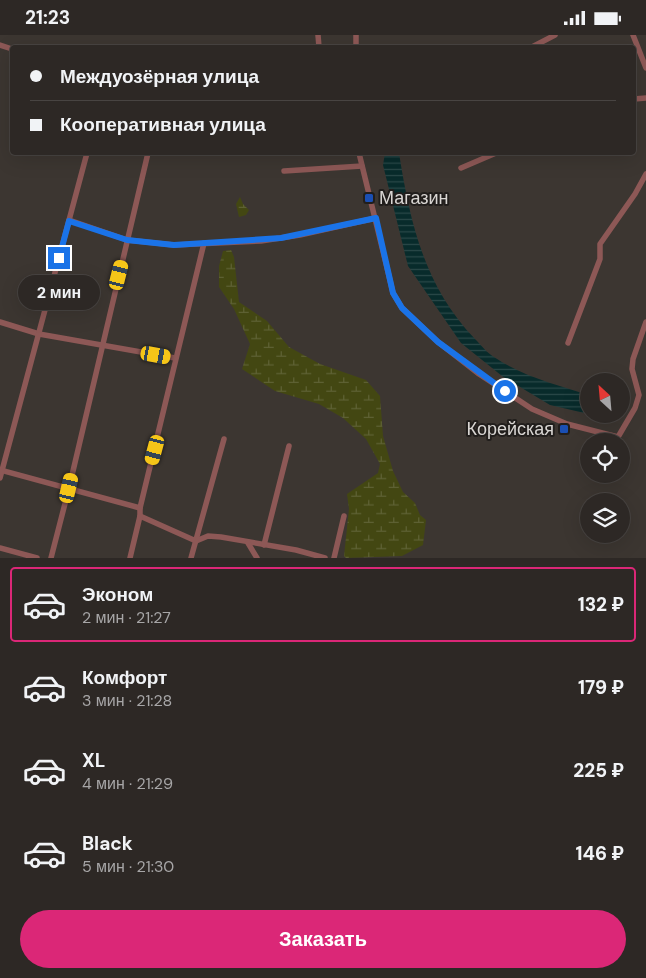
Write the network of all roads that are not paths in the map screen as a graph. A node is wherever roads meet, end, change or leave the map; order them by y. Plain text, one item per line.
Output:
1 (555, 35) edge
2 (633, 35) edge
3 (536, 45) edge
4 (646, 68) edge
5 (86, 155) edge
6 (148, 155) edge
7 (359, 155) edge
8 (491, 155) edge
9 (362, 166) junction
10 (461, 167) dead end
11 (284, 171) dead end
12 (646, 174) edge
13 (376, 218) junction
14 (69, 221) junction
15 (127, 240) junction
16 (204, 243) junction
17 (0, 322) edge
18 (646, 322) edge
19 (39, 334) junction
20 (568, 343) dead end
21 (102, 345) junction
22 (175, 358) junction
23 (224, 439) dead end
24 (289, 446) dead end
25 (1, 470) edge
26 (0, 478) edge
27 (69, 488) junction
28 (140, 508) junction
29 (140, 516) junction
30 (344, 516) dead end
31 (196, 541) junction
32 (248, 543) junction
33 (264, 545) junction
34 (0, 548) edge
35 (37, 558) edge
36 (51, 558) edge
37 (130, 558) edge
38 (191, 558) edge
39 (257, 558) edge
40 (325, 558) edge
41 (334, 558) edge

1 - 3 street
2 - 4 street
5 - 14 street
6 - 15 street
7 - 9 street
8 - 10 street
9 - 11 street
9 - 13 street
12 - 20 street
13 - 16 street
13 - 18 street
14 - 15 street
14 - 19 street
15 - 16 street
15 - 21 street
16 - 22 street
17 - 19 street
19 - 21 street
19 - 25 street
21 - 22 street
21 - 27 street
22 - 28 street
23 - 31 street
24 - 33 street
25 - 26 street
25 - 27 street
27 - 28 street
27 - 36 street
28 - 29 street
29 - 31 street
29 - 37 street
30 - 41 street
31 - 32 street
31 - 38 street
32 - 33 street
32 - 39 street
33 - 40 street
34 - 35 street

